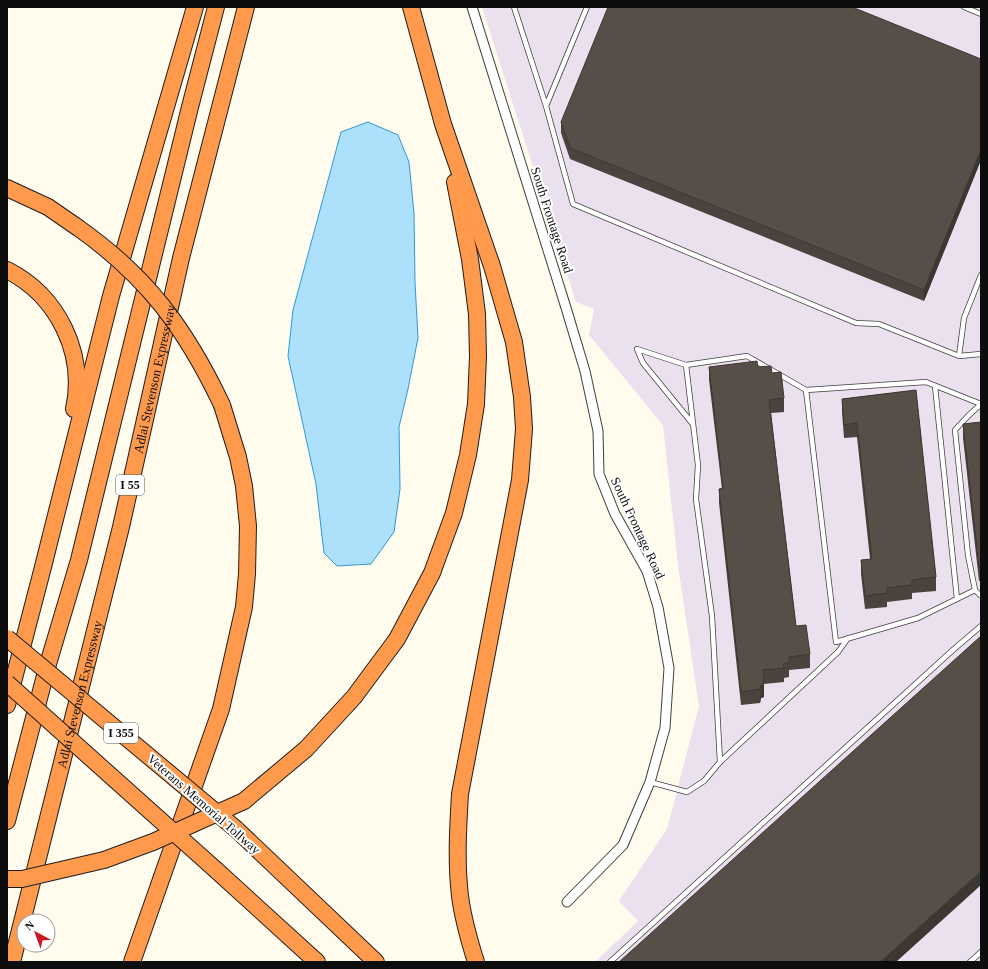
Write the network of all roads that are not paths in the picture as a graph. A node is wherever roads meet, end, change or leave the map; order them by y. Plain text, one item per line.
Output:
1 (195, 7) edge
2 (216, 7) edge
3 (246, 7) edge
4 (411, 7) edge
5 (472, 7) edge
6 (514, 7) edge
7 (587, 7) edge
8 (964, 7) edge
9 (981, 14) edge
10 (546, 106) junction
11 (443, 124) junction
12 (7, 188) edge
13 (7, 270) edge
14 (981, 274) edge
15 (981, 354) edge
16 (959, 356) junction
17 (686, 365) junction
18 (935, 386) junction
19 (806, 390) junction
20 (981, 404) edge
21 (693, 424) junction
22 (43, 567) junction
23 (975, 590) junction
24 (981, 596) edge
25 (957, 599) junction
26 (981, 626) edge
27 (7, 638) edge
28 (848, 638) junction
29 (7, 683) edge
30 (7, 705) edge
31 (720, 762) junction
32 (650, 782) junction
33 (7, 821) edge
34 (7, 879) edge
35 (567, 902) dead end
36 (981, 952) edge
37 (12, 962) edge
38 (132, 962) edge
39 (317, 962) edge
40 (376, 962) edge
41 (476, 962) edge
42 (610, 962) edge
43 (970, 962) edge

1 - 22 highway
2 - 33 highway, I 55
3 - 37 highway, Adlai Stevenson Expressway / I 55
4 - 11 highway
5 - 32 street, South Frontage Road
6 - 10 lane
7 - 10 lane
8 - 9 lane
10 - 16 lane
11 - 34 highway, bridge
11 - 41 highway
12 - 38 highway, bridge
13 - 22 highway
14 - 16 lane
15 - 16 lane
17 - 19 lane
17 - 21 lane
17 - 21 lane
18 - 19 lane
18 - 20 lane
18 - 25 lane
19 - 28 lane
20 - 23 lane
21 - 31 lane
22 - 30 highway
23 - 24 lane
23 - 25 lane
25 - 28 lane
26 - 42 lane
27 - 40 highway, Veterans Memorial Tollway / I 355, bridge
28 - 31 lane
29 - 39 highway, bridge
31 - 32 lane
32 - 35 street, South Frontage Road
36 - 43 lane

